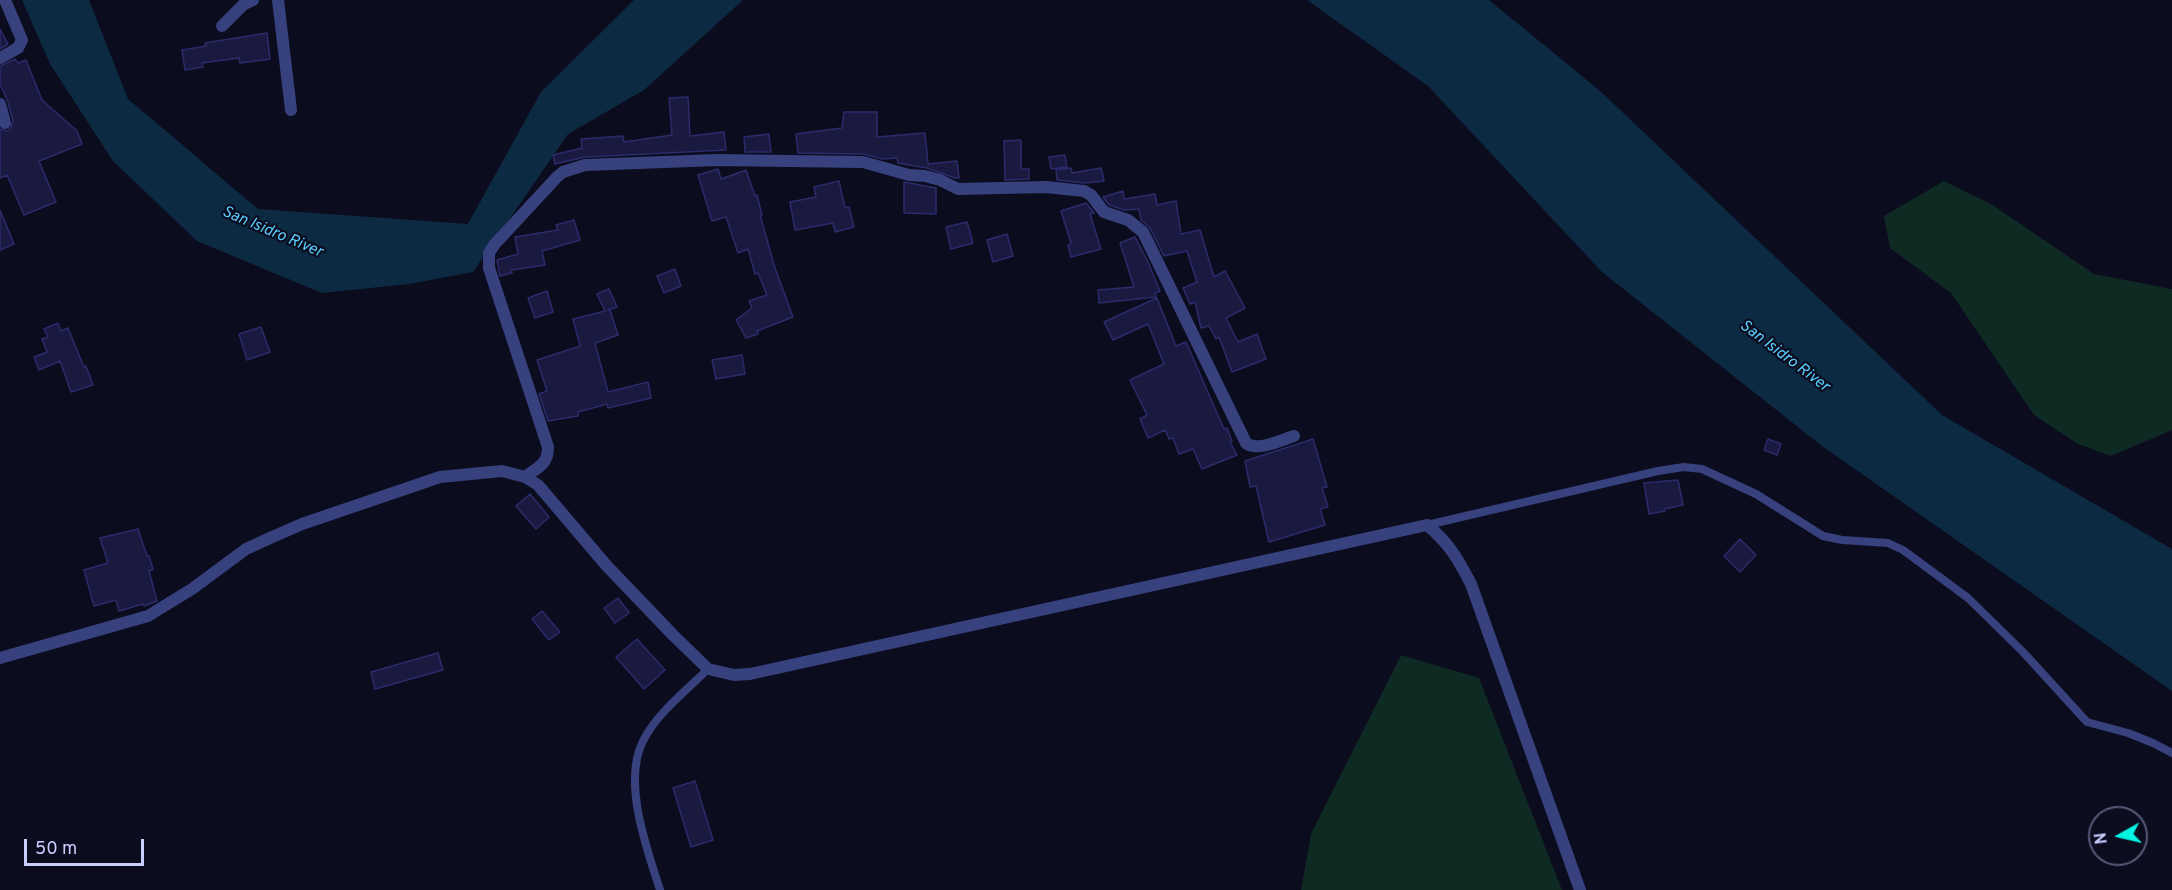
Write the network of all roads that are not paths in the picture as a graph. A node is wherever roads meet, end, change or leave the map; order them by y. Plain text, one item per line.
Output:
1 (4, 0) edge
2 (253, 0) edge
3 (278, 0) edge
4 (222, 26) dead end
5 (0, 58) edge
6 (0, 104) edge
7 (291, 110) dead end
8 (5, 123) dead end
9 (1294, 436) dead end
10 (525, 477) junction
11 (1427, 525) junction
12 (0, 658) edge
13 (708, 669) junction
14 (2172, 753) edge
15 (660, 890) edge
16 (1580, 890) edge

1 - 5 street
2 - 4 street
3 - 7 street
6 - 8 street
9 - 10 street
10 - 12 street
10 - 13 street
11 - 13 street
11 - 14 lane
11 - 16 street
13 - 15 lane

